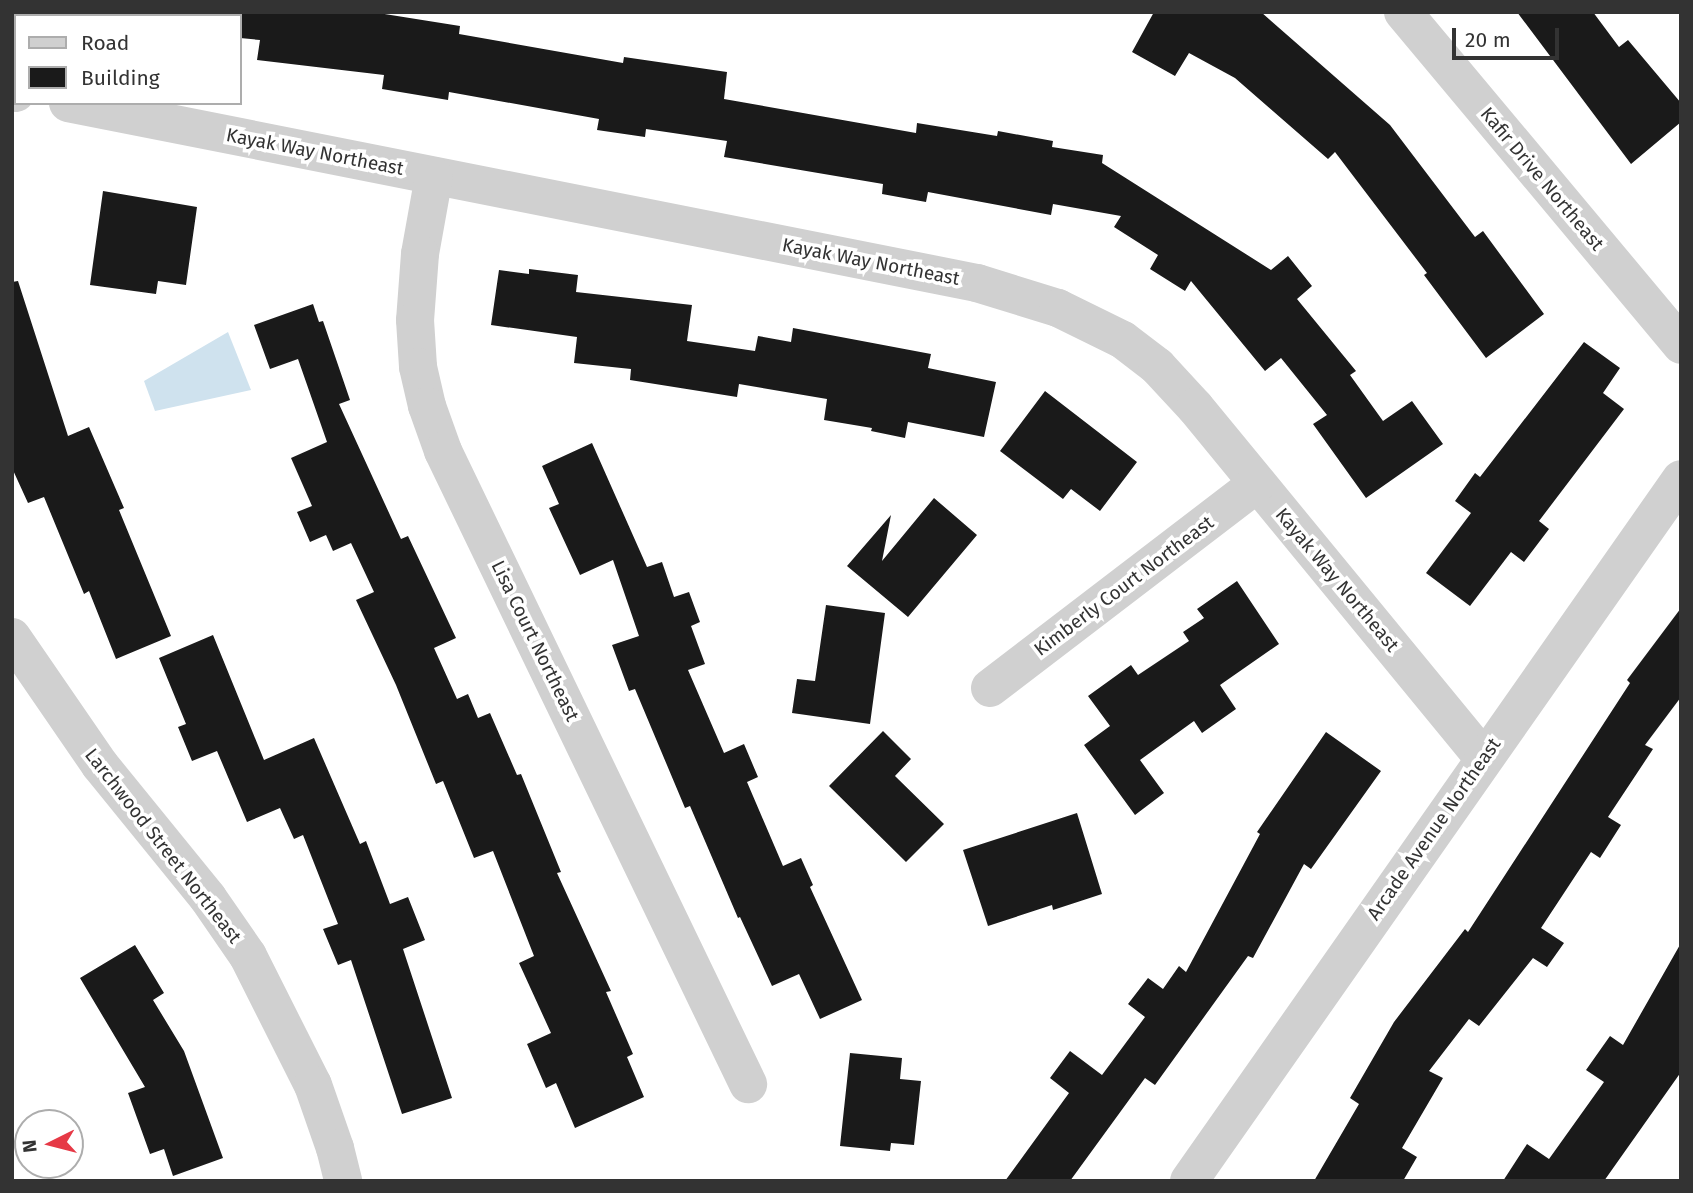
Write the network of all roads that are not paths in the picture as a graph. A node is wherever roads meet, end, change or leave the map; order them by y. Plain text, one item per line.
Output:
1 (1403, 12) edge
2 (78, 105) edge
3 (434, 176) junction
4 (1681, 345) edge
5 (1681, 479) edge
6 (1257, 484) junction
7 (12, 637) edge
8 (990, 688) dead end
9 (1483, 758) junction
10 (748, 1084) dead end
11 (343, 1181) edge
12 (1189, 1181) edge

1 - 4 street, Kafir Drive Northeast
2 - 3 street, Kayak Way Northeast
3 - 6 street, Kayak Way Northeast
3 - 10 street, Lisa Court Northeast
5 - 9 street, Arcade Avenue Northeast
6 - 8 street, Kimberly Court Northeast
6 - 9 street, Kayak Way Northeast
7 - 11 street, Larchwood Street Northeast
9 - 12 street, Arcade Avenue Northeast

